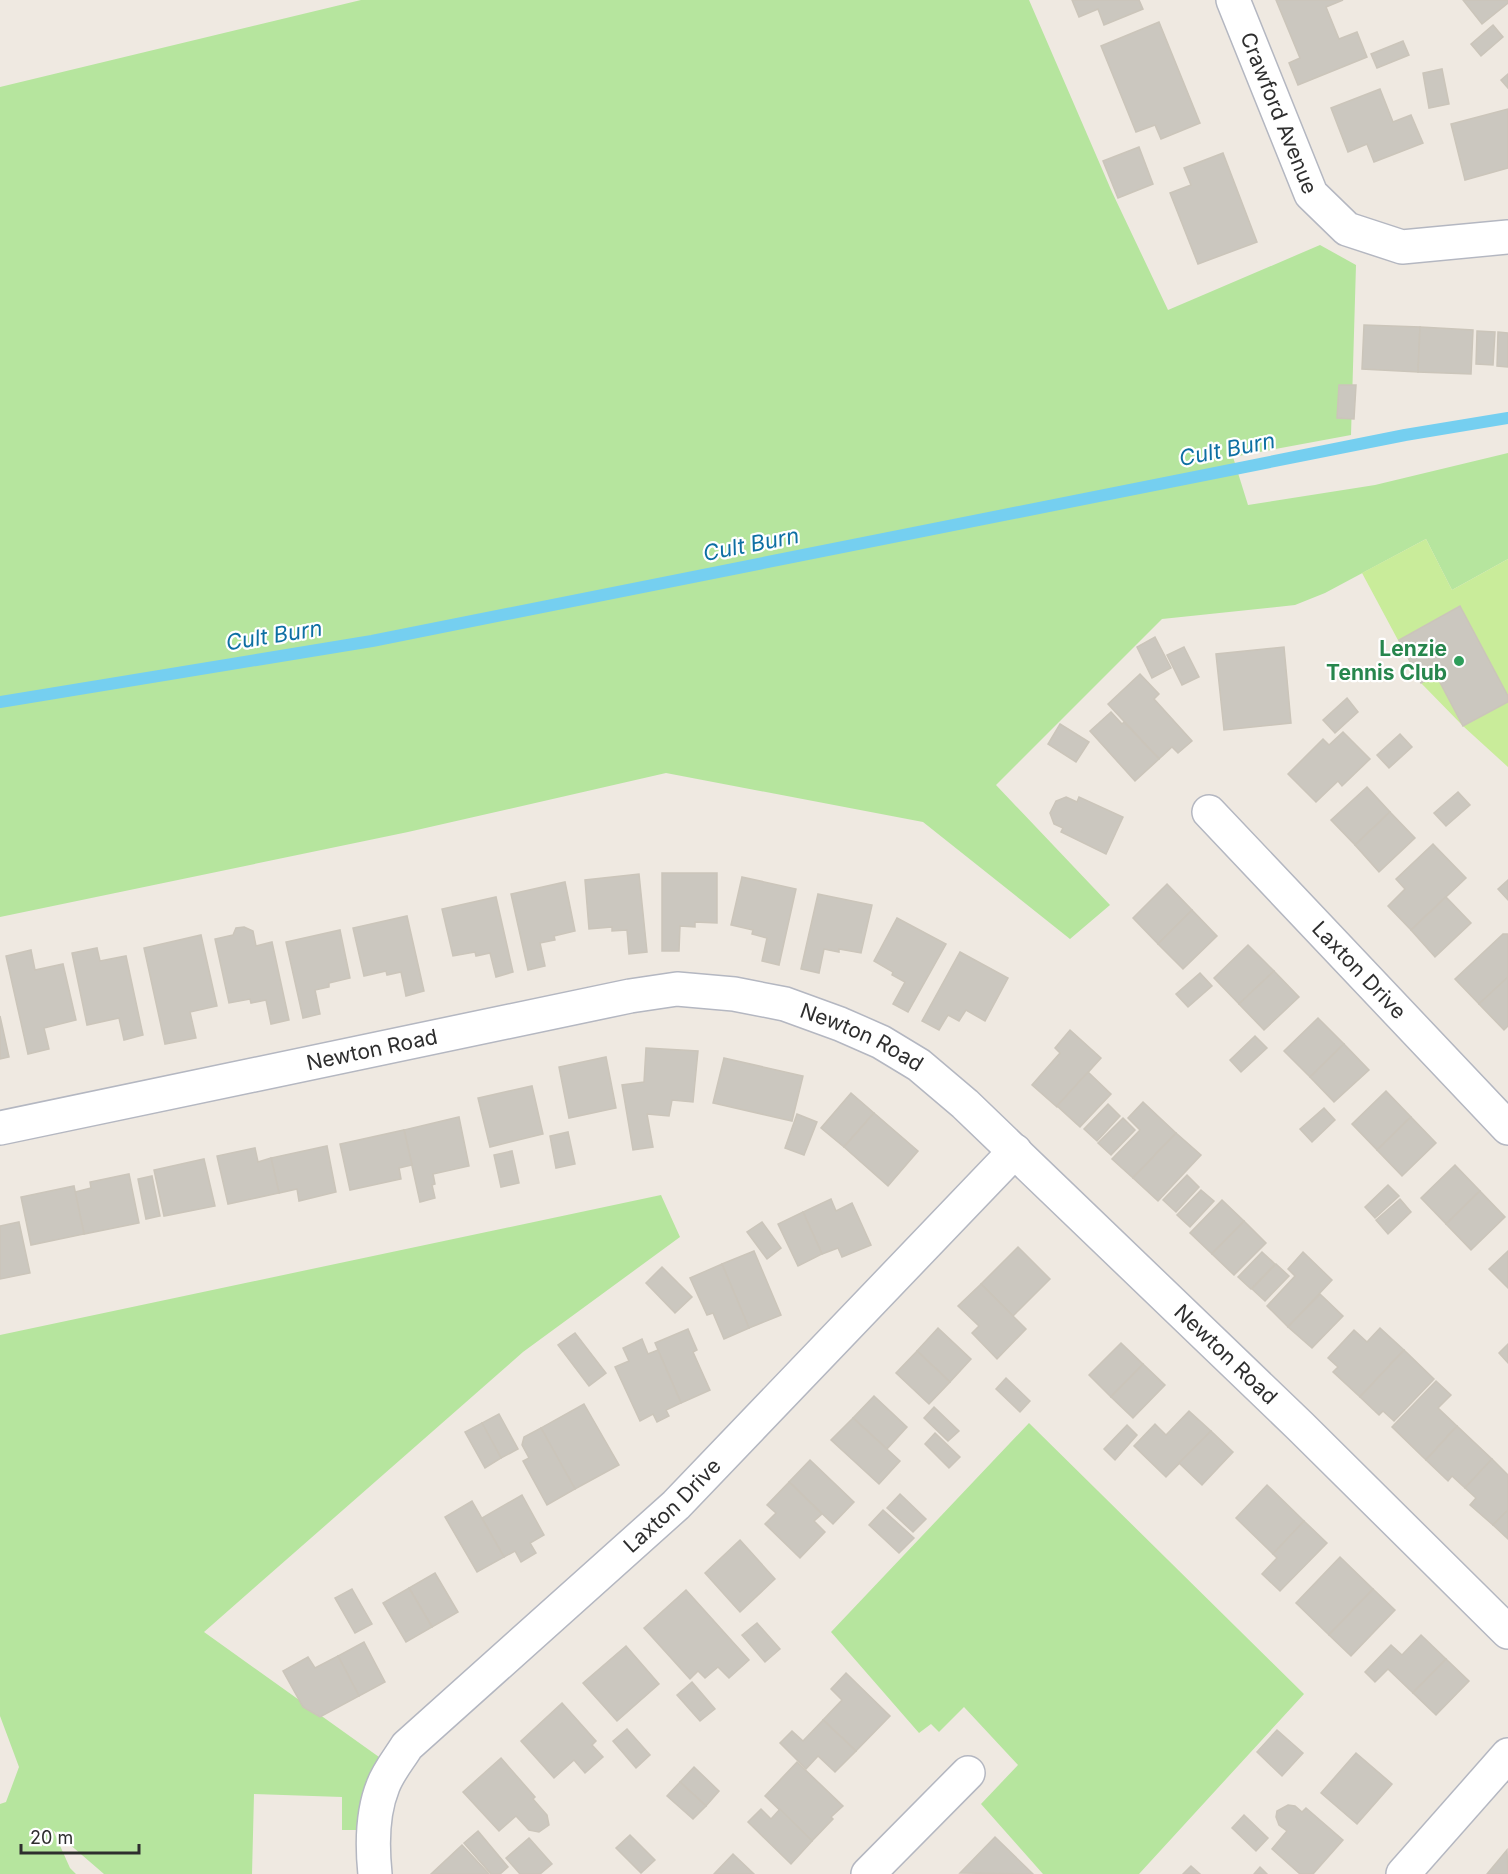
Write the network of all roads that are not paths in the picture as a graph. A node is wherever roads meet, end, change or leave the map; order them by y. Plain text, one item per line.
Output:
1 (1233, 0) edge
2 (1508, 237) edge
3 (1209, 812) dead end
4 (0, 1128) edge
5 (1508, 1128) edge
6 (1015, 1150) junction
7 (1508, 1632) edge
8 (1508, 1755) edge
9 (968, 1773) dead end
10 (375, 1874) edge
11 (868, 1874) edge
12 (1402, 1874) edge

1 - 2 street, Crawford Avenue
3 - 5 street, Laxton Drive
4 - 6 street, Newton Road
6 - 7 street, Newton Road
6 - 10 street, Laxton Drive
8 - 12 street
9 - 11 street

